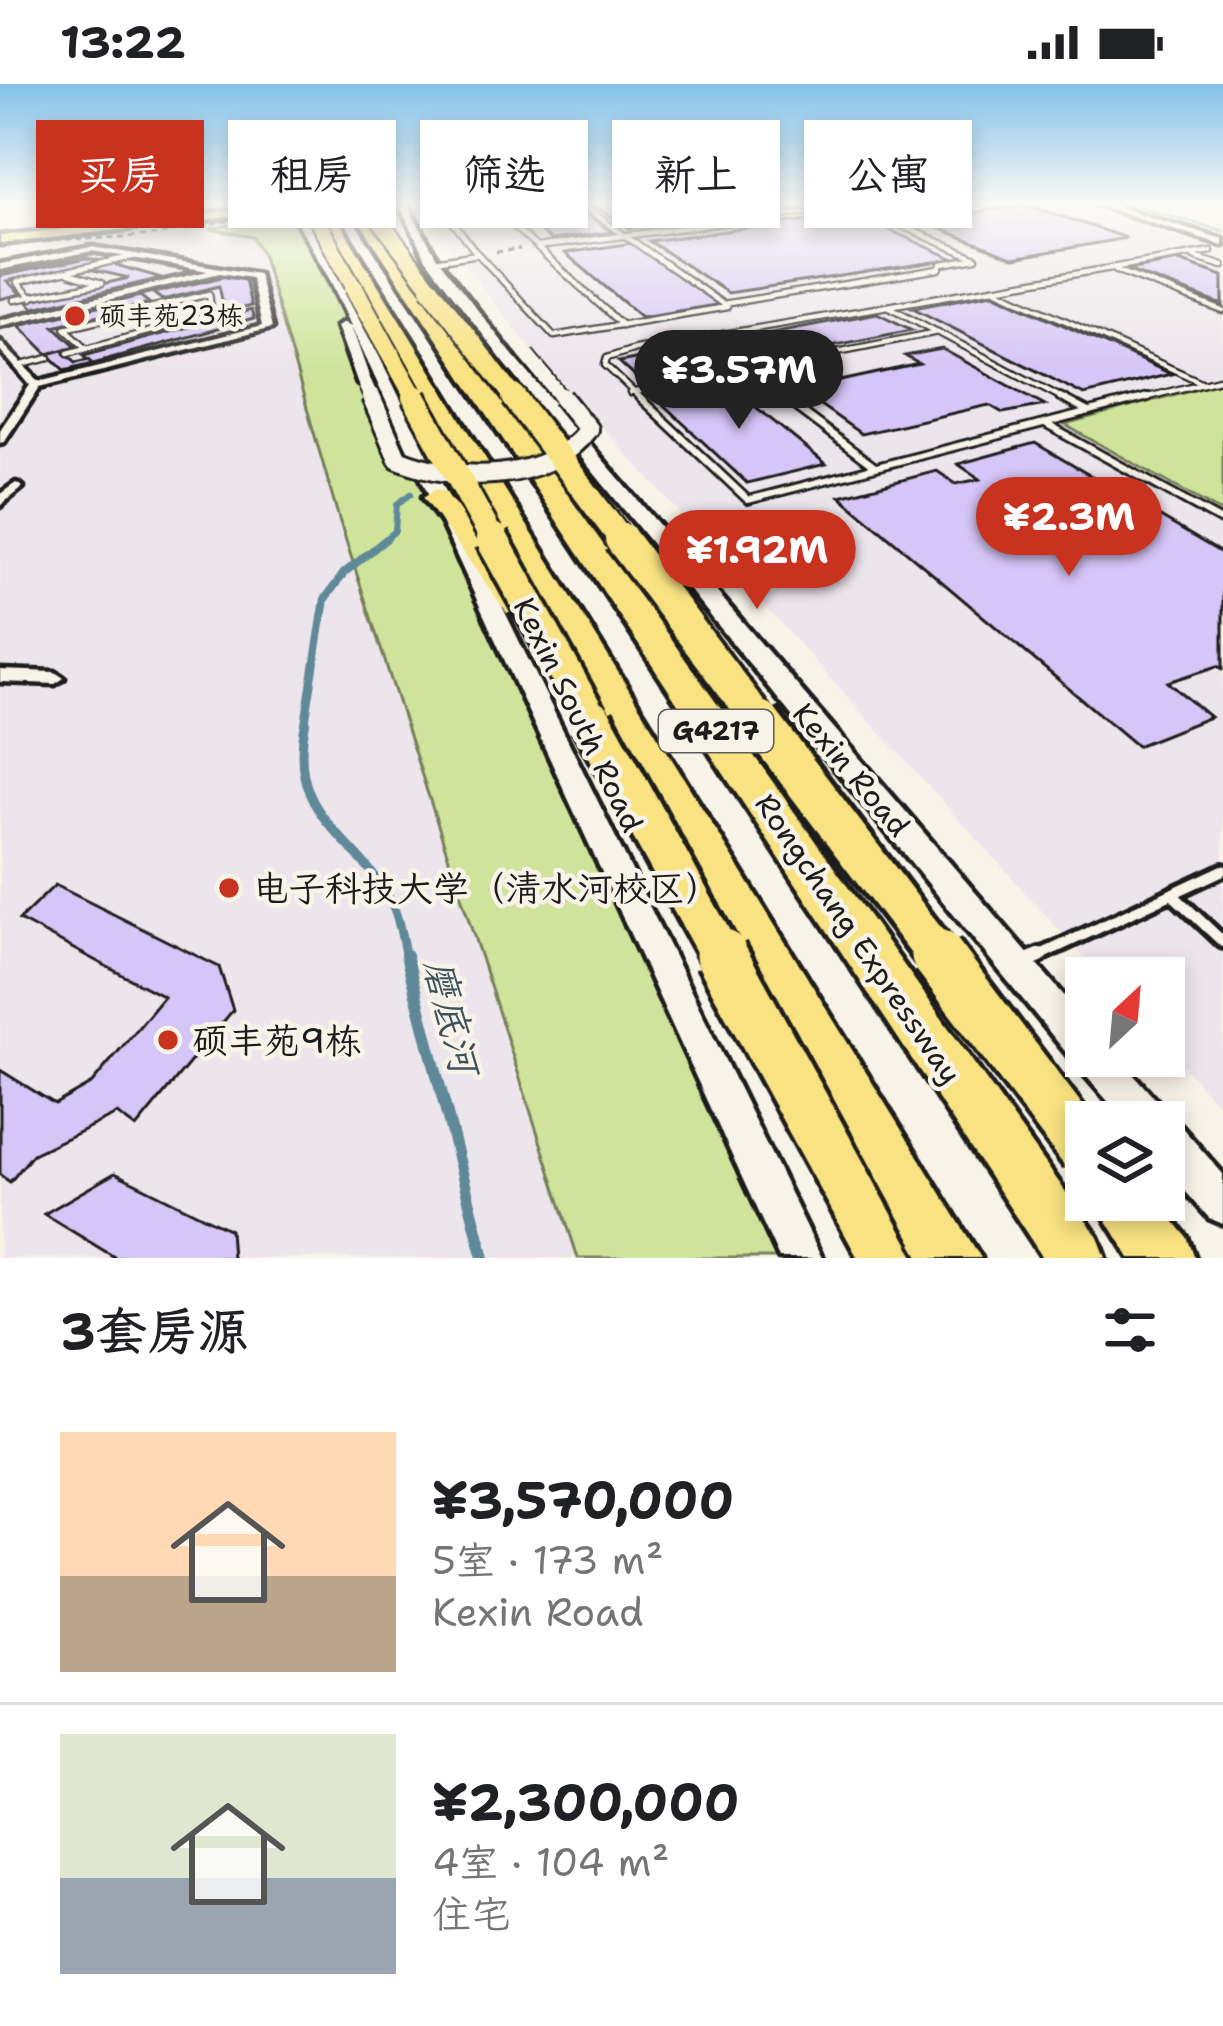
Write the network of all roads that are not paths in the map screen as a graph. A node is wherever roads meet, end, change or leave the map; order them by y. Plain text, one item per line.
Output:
1 (43, 259) edge
2 (123, 259) edge
3 (156, 259) edge
4 (330, 259) edge
5 (330, 259) edge
6 (341, 259) edge
7 (344, 259) edge
8 (350, 259) edge
9 (409, 259) edge
10 (433, 259) edge
11 (463, 259) edge
12 (482, 259) edge
13 (546, 259) edge
14 (659, 259) edge
15 (971, 259) edge
16 (1166, 259) edge
17 (0, 267) edge
18 (438, 267) junction
19 (1110, 268) junction
20 (227, 269) junction
21 (63, 272) junction
22 (338, 282) junction
23 (993, 288) junction
24 (136, 291) junction
25 (32, 298) junction
26 (14, 300) dead end
27 (723, 304) junction
28 (157, 305) junction
29 (888, 306) junction
30 (1223, 310) edge
31 (0, 323) edge
32 (622, 325) junction
33 (938, 332) junction
34 (1, 346) edge
35 (87, 348) junction
36 (68, 353) dead end
37 (49, 358) dead end
38 (18, 366) junction
39 (745, 370) junction
40 (1223, 378) edge
41 (1202, 383) junction
42 (36, 385) junction
43 (630, 393) junction
44 (1088, 412) junction
45 (1046, 424) junction
46 (0, 439) edge
47 (875, 467) junction
48 (0, 487) edge
49 (436, 497) junction
50 (0, 502) edge
51 (1223, 522) edge
52 (0, 676) edge
53 (55, 678) dead end
54 (1223, 870) edge
55 (722, 878) junction
56 (1172, 894) junction
57 (1223, 942) edge
58 (1015, 967) junction
59 (1065, 1024) edge
60 (1111, 1077) edge
61 (1133, 1101) edge
62 (1065, 1124) edge
63 (1185, 1161) edge
64 (1223, 1204) edge
65 (1138, 1221) edge
66 (801, 1258) edge
67 (887, 1258) edge
68 (952, 1258) edge
69 (1077, 1258) edge
70 (1166, 1258) edge

1 - 17 street
2 - 21 lane
3 - 20 street
4 - 22 main road, Kexin South Road
5 - 22 highway
6 - 67 highway, bridge
7 - 55 highway, G4217
8 - 69 highway, Rongchang Expressway / G4217
9 - 62 highway, bridge
10 - 18 main road, Kexin Road
11 - 18 lane
12 - 32 lane
13 - 32 lane
14 - 27 lane
15 - 27 lane
16 - 19 lane
18 - 22 main road, bridge
18 - 58 main road, Kexin Road
19 - 23 lane
19 - 30 lane
20 - 24 street
20 - 42 street
21 - 25 lane
21 - 25 lane
22 - 49 main road, Kexin South Road
23 - 29 lane
23 - 41 lane
24 - 28 lane
24 - 31 street
25 - 26 lane
27 - 32 lane
28 - 35 lane
28 - 35 lane
29 - 33 lane
29 - 43 lane
33 - 39 lane
33 - 44 lane
34 - 38 street
35 - 36 lane
37 - 38 lane
38 - 42 street
39 - 43 lane
39 - 47 lane
40 - 41 lane
41 - 44 lane
42 - 46 street
43 - 47 lane
44 - 45 lane
45 - 47 lane
45 - 51 lane
48 - 50 street
49 - 55 highway
49 - 66 main road, Kexin South Road
52 - 53 street
54 - 56 lane
55 - 68 highway, G4217
56 - 57 lane
56 - 58 lane
58 - 59 main road, Kexin Road
60 - 61 main road
63 - 64 main road
65 - 70 highway

